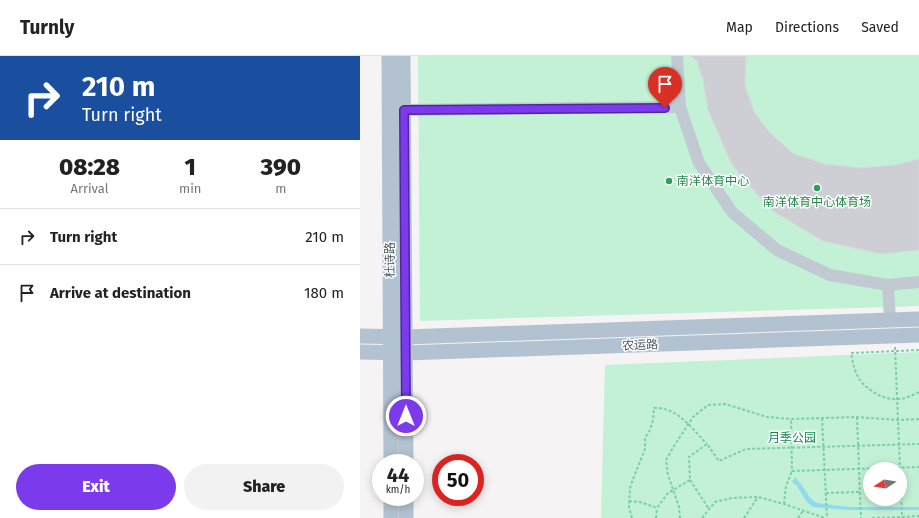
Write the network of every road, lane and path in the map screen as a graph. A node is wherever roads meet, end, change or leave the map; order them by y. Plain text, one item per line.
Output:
1 (389, 56) edge
2 (403, 56) edge
3 (677, 56) edge
4 (680, 108) junction
5 (404, 110) junction
6 (919, 282) edge
7 (888, 285) junction
8 (919, 319) edge
9 (890, 320) junction
10 (919, 334) edge
11 (360, 336) edge
12 (894, 336) junction
13 (390, 337) junction
14 (406, 337) junction
15 (919, 350) edge
16 (895, 351) junction
17 (360, 352) edge
18 (390, 353) junction
19 (406, 353) junction
20 (919, 392) edge
21 (897, 400) junction
22 (857, 417) junction
23 (791, 418) junction
24 (822, 418) junction
25 (919, 419) edge
26 (898, 420) junction
27 (688, 424) junction
28 (707, 444) junction
29 (900, 444) junction
30 (919, 444) edge
31 (858, 446) junction
32 (824, 447) junction
33 (791, 448) junction
34 (391, 454) edge
35 (406, 454) edge
36 (901, 462) edge
37 (919, 467) edge
38 (907, 468) edge
39 (858, 469) junction
40 (863, 469) edge
41 (824, 470) junction
42 (792, 471) junction
43 (690, 480) junction
44 (674, 490) junction
45 (860, 492) junction
46 (826, 494) junction
47 (758, 497) junction
48 (629, 501) junction
49 (784, 504) junction
50 (391, 506) edge
51 (406, 506) edge
52 (902, 506) edge
53 (657, 508) junction
54 (709, 509) junction
55 (803, 510) junction
56 (919, 516) edge
57 (902, 517) junction
58 (391, 518) edge
59 (406, 518) edge
60 (632, 518) edge
61 (656, 518) edge
62 (680, 518) edge
63 (702, 518) edge
64 (744, 518) edge
65 (798, 518) edge
66 (826, 518) edge
67 (861, 518) edge
68 (872, 518) edge

1 - 13 main road, 杜诗路
2 - 5 main road, 杜诗路
3 - 4 lane
4 - 5 lane
4 - 7 lane
5 - 14 main road, 杜诗路
6 - 7 lane
7 - 9 lane
8 - 9 main road, 农运路
9 - 14 main road, 农运路
10 - 12 main road, 农运路
11 - 13 main road, 农运路
12 - 16 path
12 - 19 main road, 农运路
13 - 14 main road, 农运路
13 - 18 main road, 杜诗路
14 - 19 main road, 杜诗路
15 - 16 path
16 - 21 path
16 - 21 path
17 - 18 main road, 农运路
18 - 19 main road, 农运路
18 - 34 main road, 杜诗路
19 - 35 main road, 杜诗路
20 - 21 path
21 - 26 path
22 - 24 path
22 - 26 path
22 - 31 path
23 - 24 path
23 - 27 path
23 - 33 path
24 - 32 path
25 - 26 path
26 - 29 path
27 - 28 path
27 - 44 path
27 - 48 path
28 - 33 path
28 - 43 path
29 - 30 path
29 - 31 path
29 - 36 path
31 - 32 path
31 - 39 path
32 - 33 path
32 - 41 path
33 - 42 path
37 - 38 path
39 - 40 path
39 - 41 path
39 - 45 path
41 - 42 path
41 - 46 path
42 - 49 path
43 - 44 path
43 - 54 path
44 - 53 path
44 - 62 path
45 - 46 path
45 - 67 path
46 - 66 path
47 - 49 path
47 - 54 path
47 - 64 path
48 - 53 path
48 - 60 path
49 - 55 path
50 - 58 main road
51 - 59 main road
52 - 57 path
53 - 61 path
54 - 63 path
55 - 65 path
55 - 66 path
56 - 57 path
57 - 68 path

